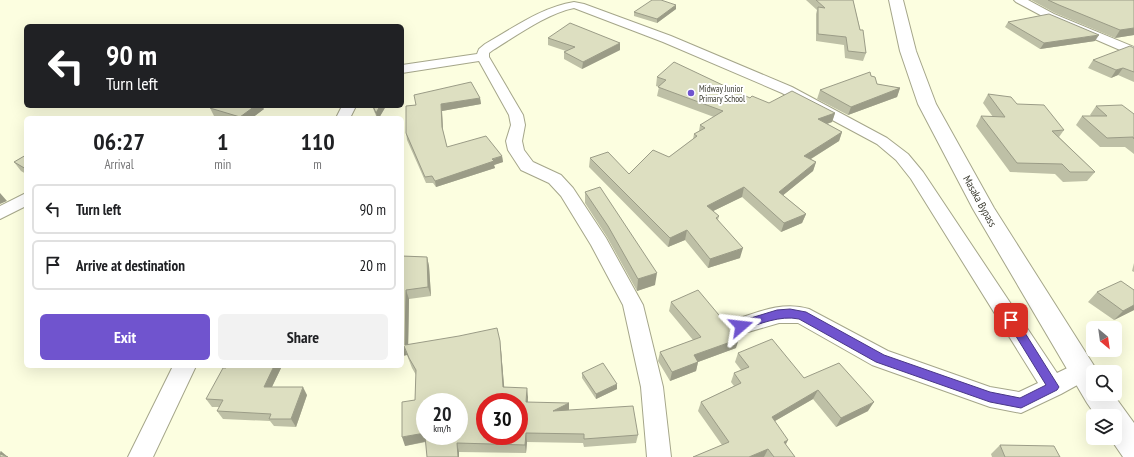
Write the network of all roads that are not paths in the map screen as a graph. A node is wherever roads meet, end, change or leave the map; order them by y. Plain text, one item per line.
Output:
1 (896, 0) edge
2 (1020, 0) edge
3 (1134, 52) edge
4 (483, 58) junction
5 (404, 69) edge
6 (24, 200) edge
7 (0, 213) edge
8 (741, 326) dead end
9 (184, 368) edge
10 (1086, 378) edge
11 (1086, 380) edge
12 (1053, 387) junction
13 (1122, 430) edge
14 (1134, 448) edge
15 (140, 457) edge
16 (659, 457) edge

1 - 10 highway, Masaka Bypass
2 - 3 street
4 - 5 street
4 - 12 street
4 - 16 street
6 - 7 street
8 - 12 street
9 - 15 street
11 - 12 street
13 - 14 highway

